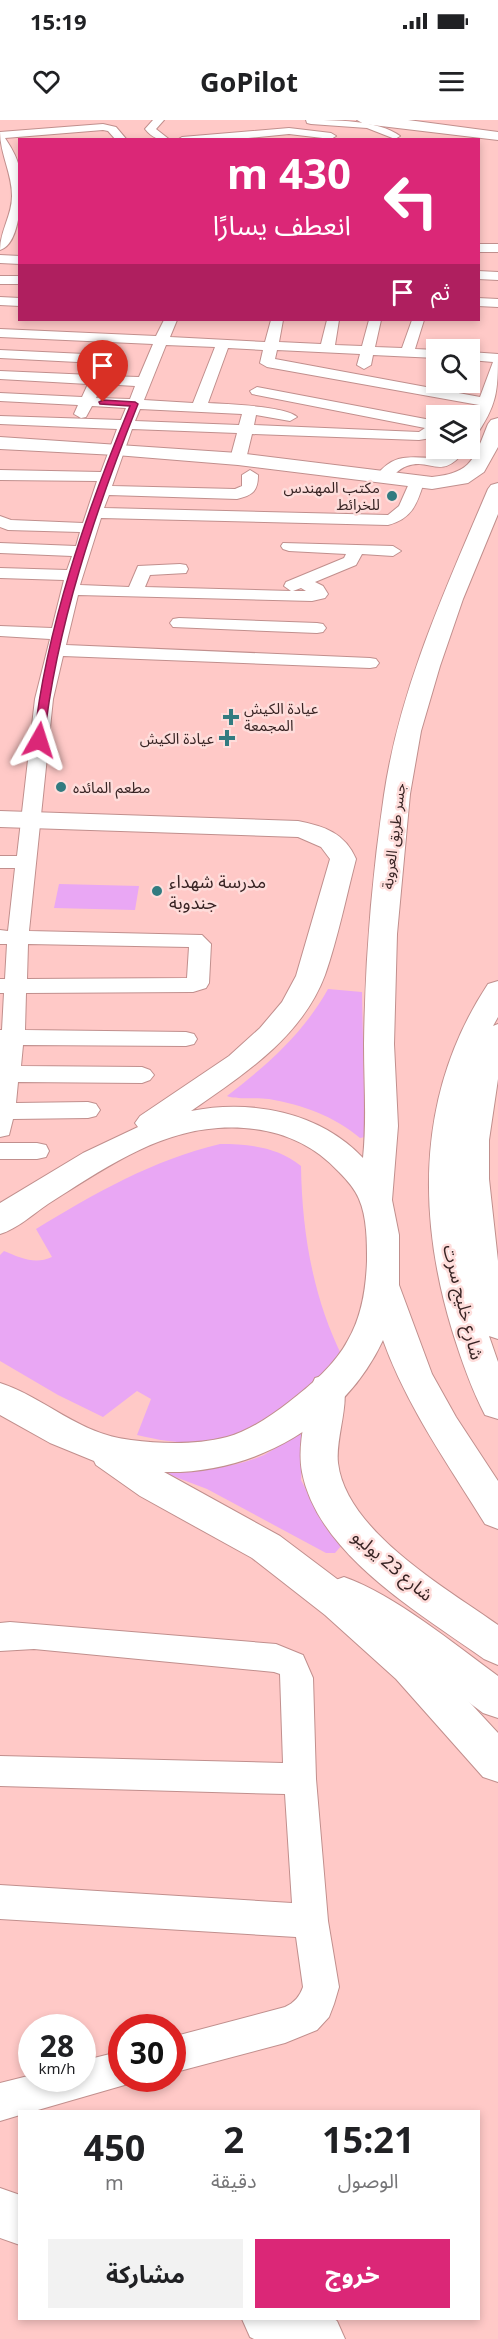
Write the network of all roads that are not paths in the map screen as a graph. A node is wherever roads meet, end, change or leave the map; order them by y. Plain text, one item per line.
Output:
1 (49, 120) edge
2 (159, 120) edge
3 (291, 120) edge
4 (364, 120) edge
5 (416, 120) edge
6 (454, 120) edge
7 (388, 122) junction
8 (0, 124) edge
9 (498, 126) edge
10 (498, 131) edge
11 (331, 136) dead end
12 (498, 136) edge
13 (0, 137) edge
14 (88, 137) edge
15 (120, 138) edge
16 (162, 138) edge
17 (187, 138) edge
18 (363, 138) dead end
19 (498, 141) edge
20 (17, 168) edge
21 (0, 170) edge
22 (18, 188) edge
23 (18, 208) edge
24 (14, 230) edge
25 (0, 248) edge
26 (480, 248) edge
27 (498, 248) edge
28 (18, 249) edge
29 (0, 259) edge
30 (18, 260) edge
31 (480, 275) edge
32 (498, 276) edge
33 (0, 280) edge
34 (18, 280) edge
35 (0, 301) edge
36 (18, 302) edge
37 (480, 302) edge
38 (498, 303) edge
39 (94, 321) edge
40 (170, 321) edge
41 (277, 321) edge
42 (333, 321) edge
43 (375, 321) edge
44 (418, 321) edge
45 (0, 333) edge
46 (86, 337) junction
47 (161, 341) junction
48 (223, 344) junction
49 (271, 346) junction
50 (327, 349) junction
51 (366, 350) junction
52 (407, 353) junction
53 (0, 354) edge
54 (426, 354) edge
55 (480, 357) edge
56 (498, 358) edge
57 (267, 362) junction
58 (498, 364) edge
59 (0, 375) edge
60 (97, 380) junction
61 (358, 380) junction
62 (144, 382) junction
63 (307, 385) junction
64 (426, 389) edge
65 (420, 390) junction
66 (257, 391) junction
67 (452, 393) edge
68 (0, 397) edge
69 (465, 398) junction
70 (37, 399) junction
71 (87, 401) junction
72 (486, 402) junction
73 (135, 404) junction
74 (331, 404) junction
75 (458, 405) edge
76 (199, 407) junction
77 (250, 410) junction
78 (390, 415) junction
79 (480, 419) edge
80 (0, 420) edge
81 (426, 424) edge
82 (498, 424) edge
83 (26, 426) junction
84 (305, 426) junction
85 (76, 428) junction
86 (366, 433) junction
87 (426, 434) edge
88 (121, 436) junction
89 (1, 440) edge
90 (426, 447) edge
91 (245, 451) junction
92 (452, 459) edge
93 (0, 475) edge
94 (383, 477) junction
95 (416, 482) junction
96 (105, 484) junction
97 (498, 489) edge
98 (1, 517) edge
99 (93, 520) junction
100 (289, 546) dead end
101 (0, 548) edge
102 (357, 549) junction
103 (83, 551) junction
104 (393, 551) dead end
105 (180, 569) dead end
106 (0, 573) edge
107 (72, 582) junction
108 (135, 592) junction
109 (185, 593) junction
110 (179, 623) junction
111 (317, 628) dead end
112 (0, 632) edge
113 (57, 642) junction
114 (172, 655) junction
115 (370, 663) dead end
116 (0, 819) edge
117 (31, 820) junction
118 (0, 862) edge
119 (27, 862) junction
120 (9, 937) edge
121 (8, 986) edge
122 (498, 990) edge
123 (498, 1034) edge
124 (7, 1037) edge
125 (186, 1039) dead end
126 (3, 1074) edge
127 (142, 1075) dead end
128 (88, 1110) dead end
129 (1, 1117) edge
130 (0, 1150) edge
131 (37, 1151) dead end
132 (99, 1157) junction
133 (376, 1199) junction
134 (4, 1217) edge
135 (383, 1287) junction
136 (498, 1326) edge
137 (328, 1389) junction
138 (9, 1405) edge
139 (498, 1405) edge
140 (93, 1444) junction
141 (498, 1513) edge
142 (300, 1572) junction
143 (0, 1637) edge
144 (498, 1647) edge
145 (498, 1700) edge
146 (498, 1763) edge
147 (0, 1771) edge
148 (300, 1779) junction
149 (0, 1902) edge
150 (310, 1921) junction
151 (186, 2051) edge
152 (108, 2073) edge
153 (0, 2102) edge
154 (270, 2320) edge
155 (319, 2339) edge

1 - 8 street
2 - 16 street
3 - 18 street
4 - 7 main road
5 - 10 main road
6 - 9 main road
7 - 12 main road
7 - 19 main road
11 - 17 street
13 - 14 street
13 - 20 street
14 - 15 street
20 - 21 street
20 - 22 street
22 - 23 street
23 - 24 street
24 - 25 street
25 - 28 street
26 - 27 street
29 - 30 street
31 - 32 street
33 - 34 street
35 - 36 street
37 - 38 street
39 - 46 street
40 - 47 street
41 - 49 street
42 - 50 street
43 - 51 street
44 - 52 street
45 - 46 street
46 - 47 street
47 - 48 street
47 - 62 street
48 - 49 street
48 - 76 street
49 - 50 street
49 - 57 street
50 - 51 street
51 - 52 street
51 - 61 street
52 - 54 street
53 - 60 street
55 - 56 street
57 - 63 street
57 - 66 street
58 - 72 street
59 - 60 street
60 - 62 street
60 - 71 street
61 - 63 street
61 - 65 street
61 - 74 street
62 - 73 street
63 - 66 street
63 - 74 street
64 - 65 street
65 - 78 street
66 - 77 street
67 - 69 street
68 - 70 street
69 - 72 street
69 - 75 street
70 - 71 street
70 - 83 street
71 - 73 street
71 - 85 street
72 - 79 street
73 - 76 street
73 - 88 street
74 - 78 street
74 - 84 street
76 - 77 street
77 - 84 street
77 - 91 street
78 - 81 street
78 - 86 street
80 - 83 street
82 - 95 main road
83 - 85 street
83 - 89 street
84 - 86 street
84 - 91 street
85 - 88 street
86 - 87 street
88 - 89 main road
88 - 91 main road
88 - 91 street
88 - 96 street
90 - 91 street
91 - 94 main road
91 - 96 street
92 - 94 street
93 - 96 street
94 - 95 main road
95 - 99 street
96 - 99 street
97 - 133 main road, جسر طريق العروبة
98 - 99 street
99 - 103 street
100 - 102 street
101 - 103 street
102 - 104 street
102 - 109 street
103 - 107 street
105 - 108 street
106 - 107 street
107 - 108 street
107 - 113 street
108 - 109 street
109 - 110 street
110 - 111 street
110 - 114 street
112 - 113 street
113 - 114 street
113 - 117 street
114 - 115 street
116 - 117 main road
117 - 119 street
117 - 132 main road
118 - 119 street
119 - 120 street
120 - 121 street
120 - 121 street
121 - 124 street
122 - 139 main road, شارع خليج سرت
123 - 136 main road, شارع خليج سرت
124 - 125 street
124 - 126 street
126 - 127 street
126 - 129 street
128 - 129 street
130 - 131 street
132 - 133 main road
132 - 134 main road
133 - 135 main road
135 - 137 main road
135 - 141 main road
137 - 140 main road
137 - 144 main road, شارع 23 يوليو
138 - 140 main road
140 - 142 main road
142 - 145 main road
142 - 146 main road
143 - 148 street
147 - 148 street
148 - 150 street
149 - 150 street
150 - 151 street
152 - 153 street
154 - 155 main road

